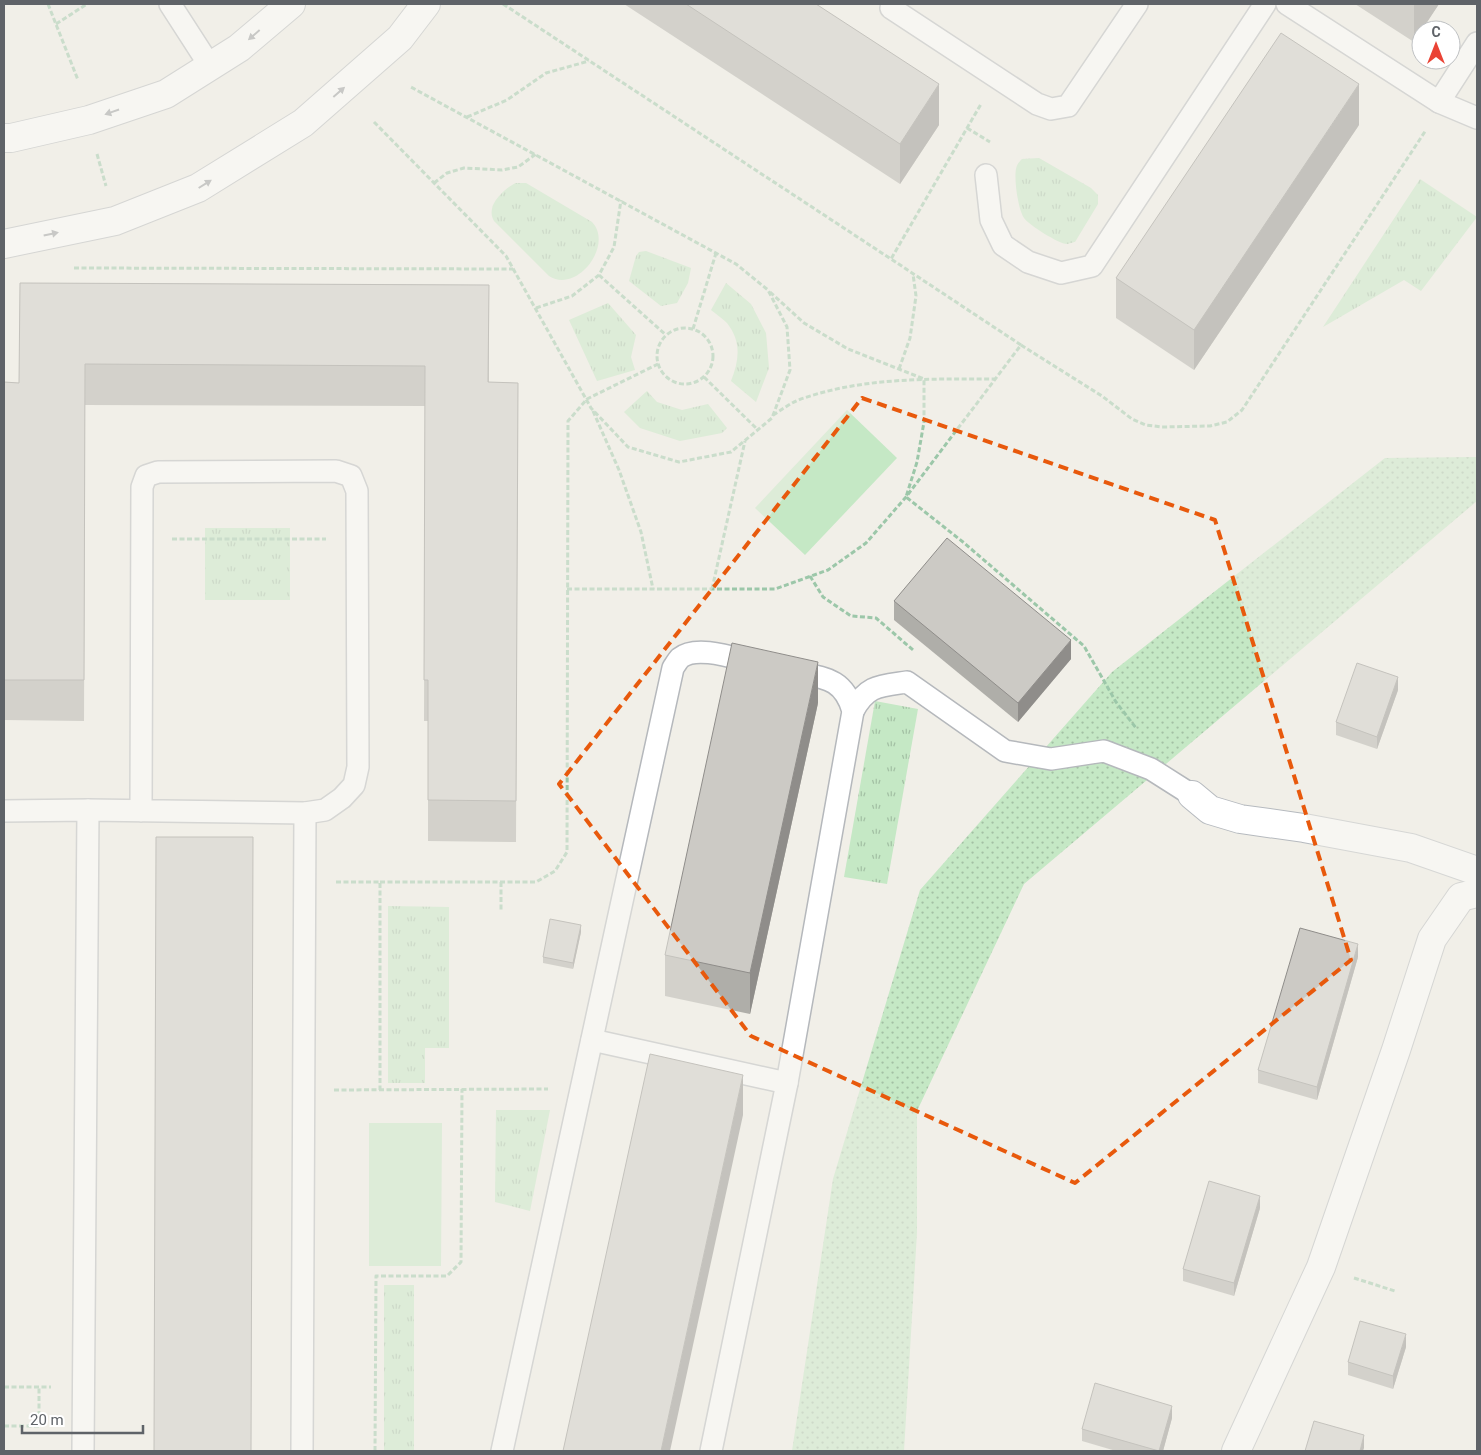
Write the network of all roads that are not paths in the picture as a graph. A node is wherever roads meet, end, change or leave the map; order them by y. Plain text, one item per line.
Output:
1 (170, 4) edge
2 (291, 4) edge
3 (426, 4) edge
4 (1137, 4) edge
5 (1265, 4) edge
6 (1287, 4) edge
7 (890, 5) edge
8 (1477, 43) edge
9 (210, 66) junction
10 (1441, 103) junction
11 (1477, 118) edge
12 (4, 138) edge
13 (986, 175) dead end
14 (4, 244) edge
15 (853, 711) junction
16 (1192, 795) joint
17 (88, 810) junction
18 (4, 811) edge
19 (142, 811) junction
20 (305, 813) junction
21 (1477, 871) edge
22 (1477, 893) edge
23 (592, 1040) junction
24 (788, 1083) junction
25 (84, 1451) edge
26 (302, 1451) edge
27 (502, 1451) edge
28 (711, 1451) edge
29 (1236, 1451) edge

1 - 9 lane
2 -> 9 street
14 -> 3 street
4 - 7 lane
5 - 13 lane
6 - 10 lane
8 - 10 lane
9 -> 12 street
10 - 11 lane
15 - 16 lane
15 - 23 lane
15 - 24 lane
16 - 21 street
17 - 18 lane
17 - 19 lane
17 - 25 lane
19 - 20 lane
19 - 20 lane
20 - 26 lane
22 - 29 street
23 - 24 lane
23 - 27 lane
24 - 28 lane

